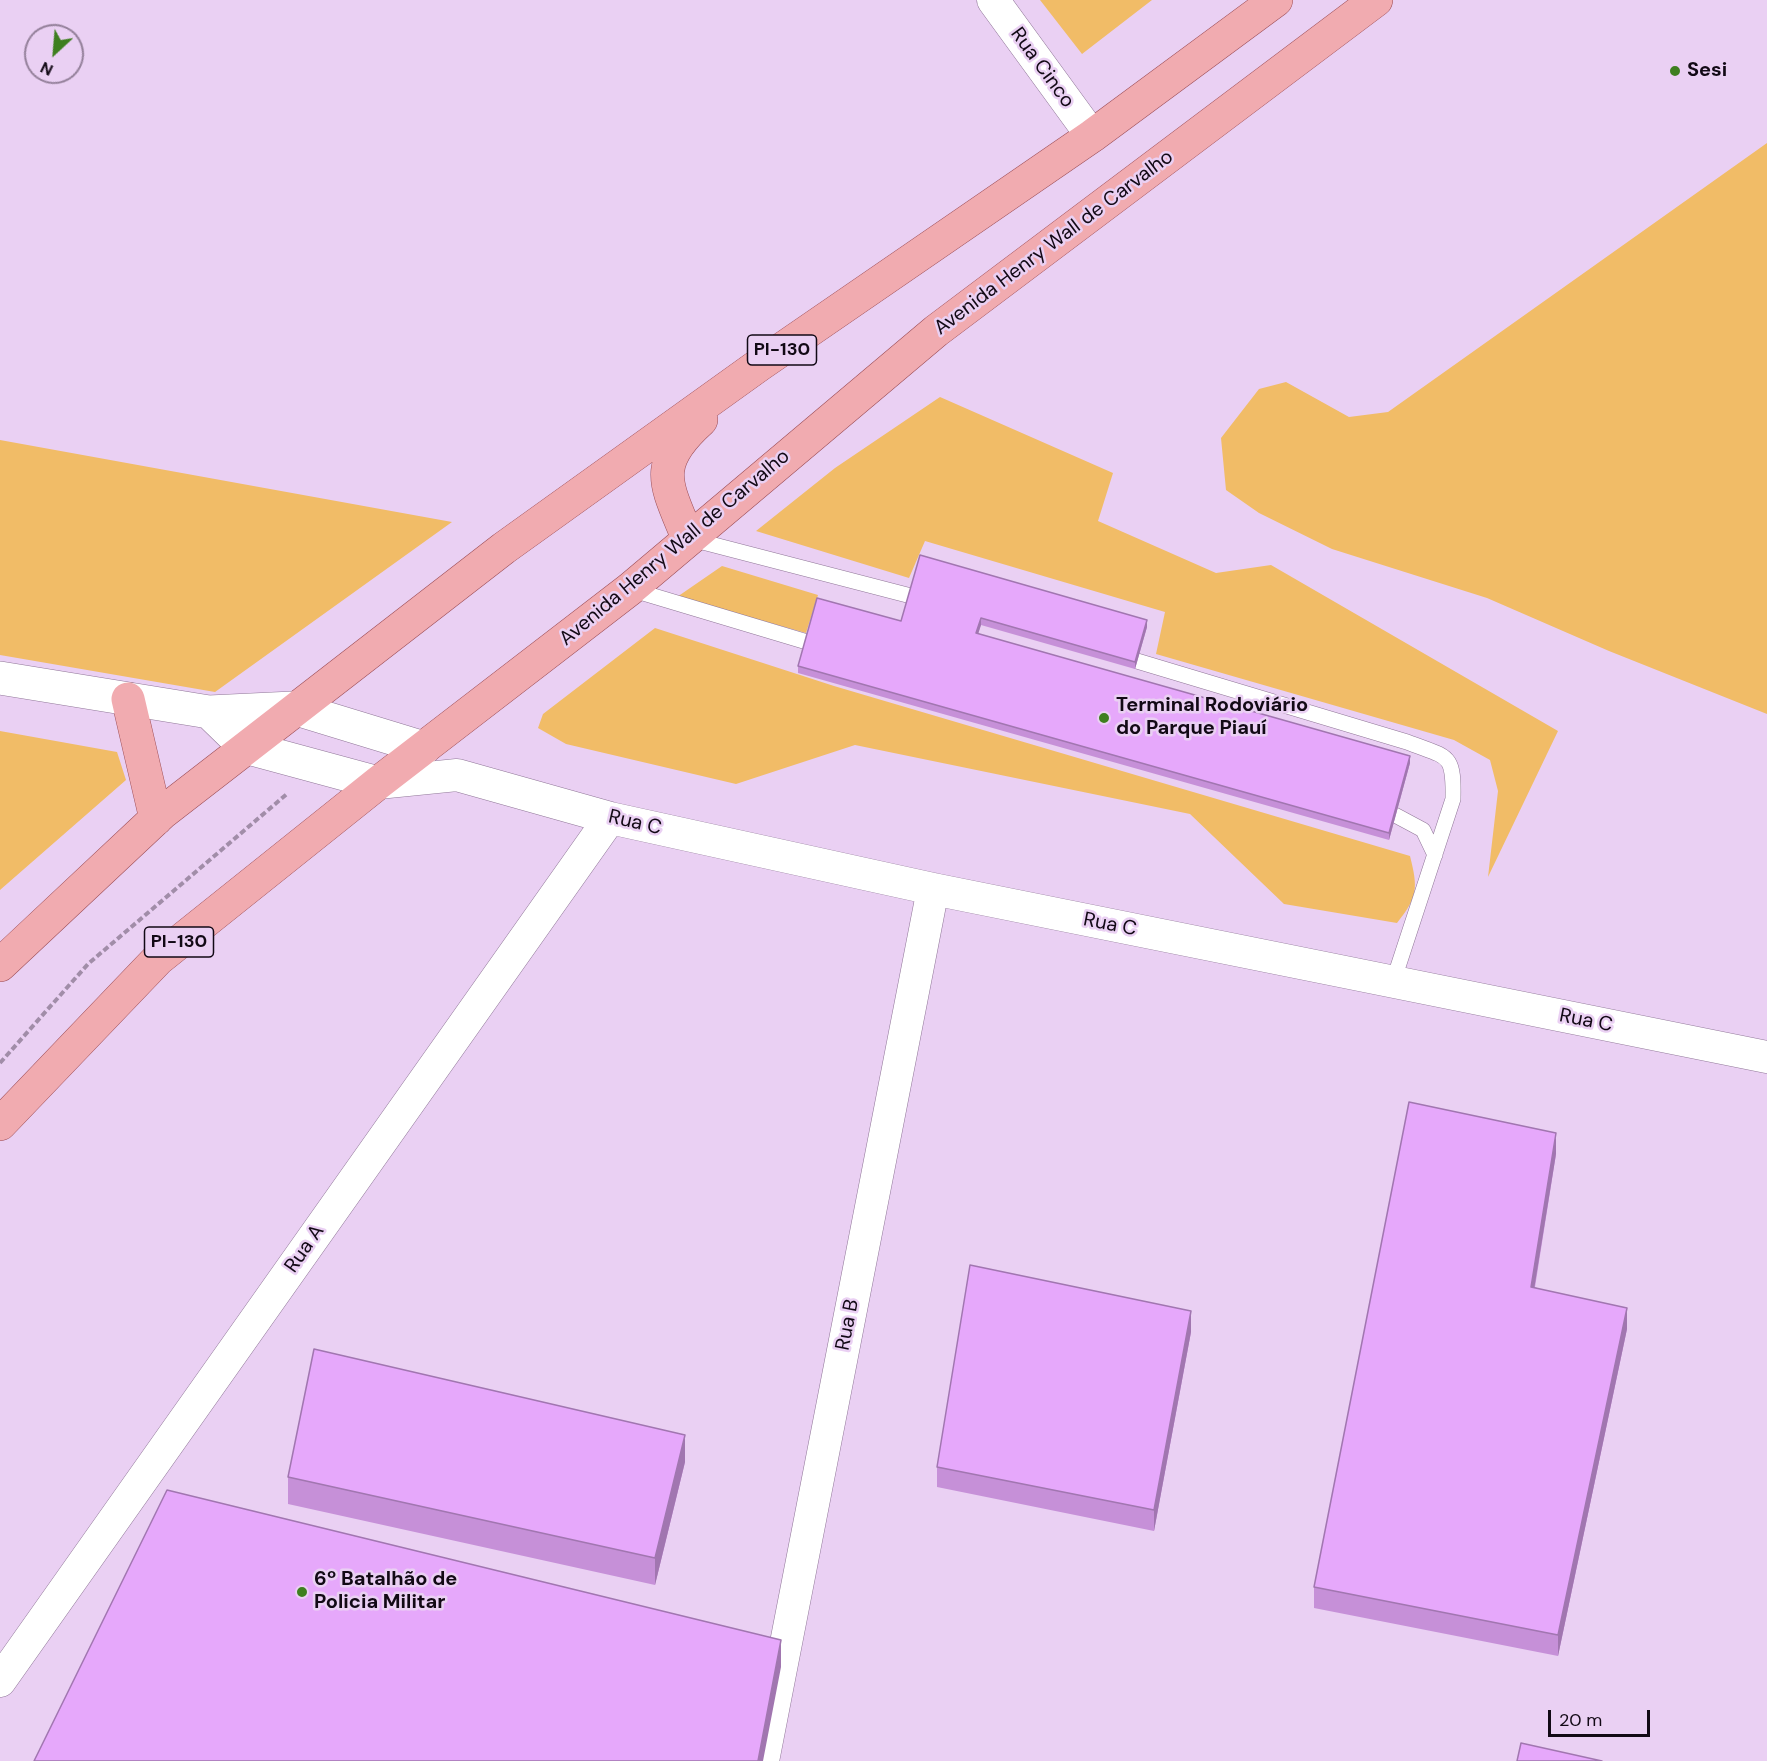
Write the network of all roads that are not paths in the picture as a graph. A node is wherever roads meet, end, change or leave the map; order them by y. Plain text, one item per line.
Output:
1 (993, 0) edge
2 (1276, 0) edge
3 (1376, 0) edge
4 (1092, 136) junction
5 (759, 365) junction
6 (688, 538) junction
7 (630, 589) junction
8 (910, 596) edge
9 (807, 642) edge
10 (1137, 661) edge
11 (0, 678) edge
12 (128, 699) junction
13 (293, 708) junction
14 (209, 712) junction
15 (245, 747) junction
16 (424, 748) junction
17 (457, 775) junction
18 (378, 783) junction
19 (1395, 815) edge
20 (610, 818) junction
21 (156, 819) junction
22 (1435, 855) junction
23 (933, 889) junction
24 (0, 965) edge
25 (1393, 982) junction
26 (1767, 1057) edge
27 (0, 1124) edge
28 (0, 1681) edge
29 (763, 1761) edge

1 - 4 street, Rua Cinco
2 - 4 main road, PI-130
3 - 6 main road, Avenida Henry Wall de Carvalho / PI-130
4 - 5 main road, PI-130
5 - 6 main road
5 - 13 main road, PI-130
6 - 7 main road, Avenida Henry Wall de Carvalho / PI-130
6 - 8 lane
7 - 9 lane
7 - 16 main road, Avenida Henry Wall de Carvalho / PI-130
10 - 22 lane
11 - 12 street
12 - 14 street
12 - 21 main road
13 - 14 street
13 - 15 main road, PI-130
13 - 16 street
14 - 15 street
15 - 18 street
15 - 21 main road, PI-130
16 - 17 street, Rua C
16 - 18 main road, Avenida Henry Wall de Carvalho / PI-130
17 - 18 street, Rua C
17 - 20 street, Rua C
18 - 27 main road, Avenida Henry Wall de Carvalho / PI-130
19 - 22 lane
20 - 23 street, Rua C
20 - 28 street, Rua A
21 - 24 main road, PI-130
22 - 25 lane
23 - 25 street, Rua C
23 - 29 street, Rua B
25 - 26 street, Rua C

